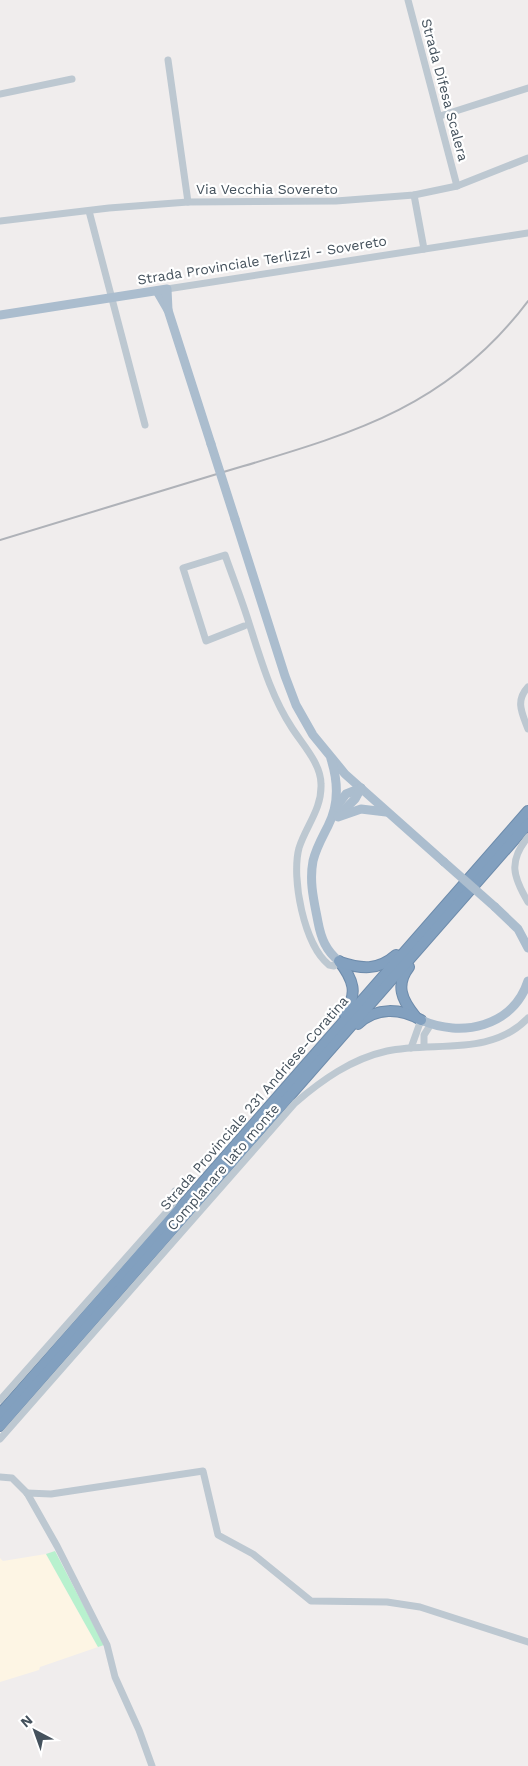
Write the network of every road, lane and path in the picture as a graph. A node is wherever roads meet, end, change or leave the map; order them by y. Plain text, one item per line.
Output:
1 (408, 0) edge
2 (168, 60) dead end
3 (72, 79) dead end
4 (528, 88) edge
5 (0, 94) edge
6 (440, 116) junction
7 (528, 158) edge
8 (457, 186) junction
9 (414, 195) junction
10 (188, 202) junction
11 (90, 211) junction
12 (0, 221) edge
13 (528, 233) edge
14 (424, 249) junction
15 (167, 289) junction
16 (157, 291) junction
17 (111, 298) junction
18 (168, 310) junction
19 (0, 315) edge
20 (145, 425) dead end
21 (244, 626) dead end
22 (528, 687) edge
23 (528, 729) edge
24 (329, 755) junction
25 (361, 788) junction
26 (528, 805) edge
27 (528, 811) edge
28 (336, 813) junction
29 (388, 813) junction
30 (528, 824) edge
31 (528, 837) edge
32 (502, 841) junction
33 (456, 900) junction
34 (528, 902) edge
35 (528, 948) edge
36 (339, 961) junction
37 (528, 981) edge
38 (418, 1018) junction
39 (528, 1018) edge
40 (431, 1024) junction
41 (424, 1046) junction
42 (411, 1048) junction
43 (294, 1085) junction
44 (175, 1191) dead end
45 (0, 1400) edge
46 (0, 1414) edge
47 (0, 1426) edge
48 (0, 1439) edge
49 (0, 1477) edge
50 (27, 1492) junction
51 (528, 1642) edge
52 (152, 1766) edge

1 - 6 street, Strada Difesa Scalera
2 - 10 street
3 - 5 street
4 - 6 street
6 - 8 street, Strada Difesa Scalera
7 - 8 street, Via Vecchia Sovereto
8 - 9 street, Via Vecchia Sovereto
9 - 10 street, Via Vecchia Sovereto
9 - 14 street
10 - 11 street, Via Vecchia Sovereto
11 - 12 street, Via Vecchia Sovereto
11 - 17 street
13 - 14 street, Strada Provinciale Terlizzi - Sovereto
14 - 15 street, Strada Provinciale Terlizzi - Sovereto
15 - 16 main road, Strada Provinciale Terlizzi - Sovereto
15 - 18 main road
16 - 17 main road, Strada Provinciale Terlizzi - Sovereto
16 - 18 main road
17 - 19 main road, Strada Provinciale Terlizzi - Sovereto
17 - 20 street
18 - 24 main road, bridge
21 - 36 street
22 - 23 street
24 - 25 main road
24 - 28 main road
25 - 28 main road
25 - 29 main road
26 - 32 highway
27 - 32 highway, Strada Provinciale 231 Andriese-Coratina
28 - 29 main road
28 - 36 main road
29 - 35 main road, bridge
30 - 33 highway, Strada Provinciale 231 Andriese-Coratina
31 - 34 street
32 - 33 highway, Strada Provinciale 231 Andriese-Coratina
33 - 36 highway
33 - 38 highway
33 - 43 highway, Strada Provinciale 231 Andriese-Coratina
36 - 43 highway
37 - 40 main road
38 - 40 main road
38 - 42 street
38 - 43 highway
39 - 41 street, Complanare lato monte
40 - 41 street
41 - 42 street, Complanare lato monte
42 - 48 street, Complanare lato monte
43 - 46 highway, Strada Provinciale 231 Andriese-Coratina
43 - 47 highway, Strada Provinciale 231 Andriese-Coratina
44 - 45 street
49 - 50 street
50 - 51 street
50 - 52 street

